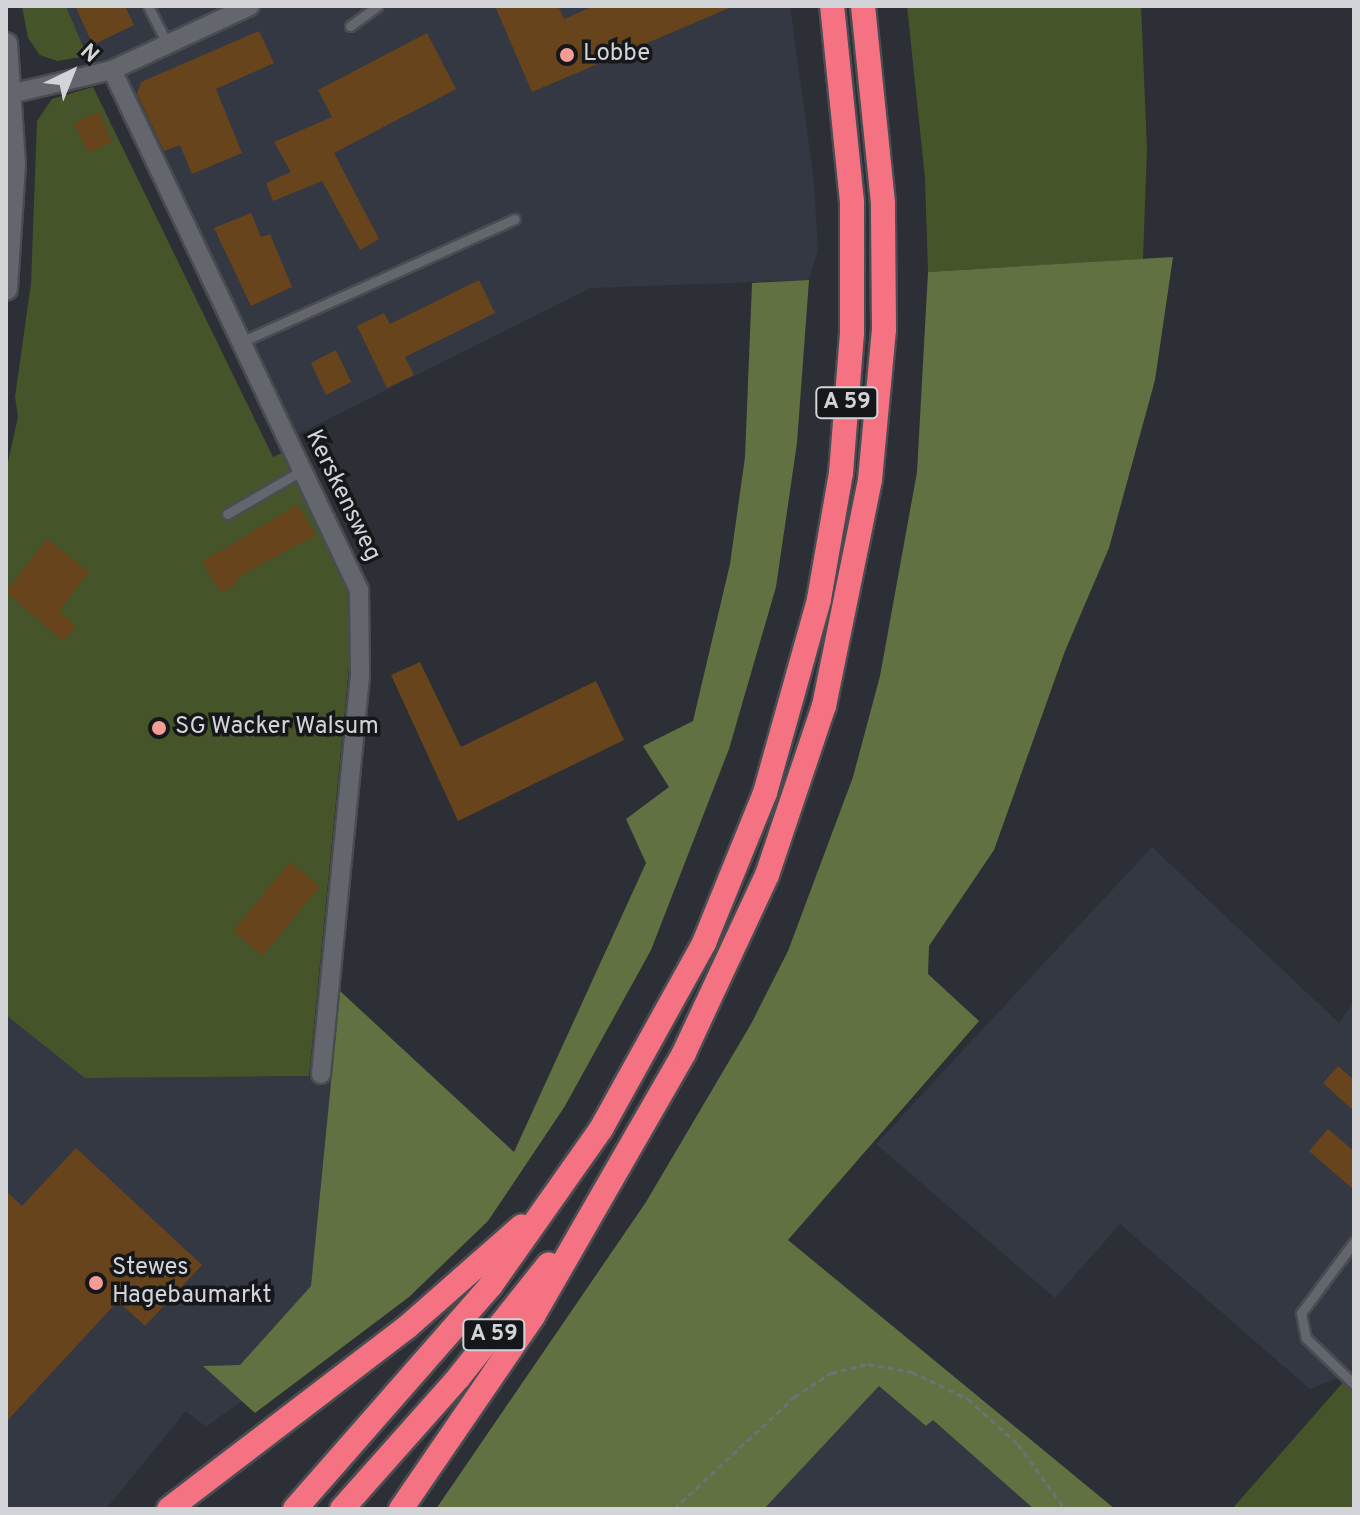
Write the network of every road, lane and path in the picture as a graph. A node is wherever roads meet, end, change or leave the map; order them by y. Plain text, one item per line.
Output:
1 (148, 6) edge
2 (250, 6) edge
3 (378, 6) edge
4 (832, 6) edge
5 (863, 6) edge
6 (350, 26) dead end
7 (6, 44) edge
8 (168, 45) junction
9 (112, 70) junction
10 (10, 95) edge
11 (515, 219) dead end
12 (6, 289) edge
13 (241, 342) junction
14 (303, 470) junction
15 (227, 514) dead end
16 (321, 1074) dead end
17 (630, 1149) junction
18 (557, 1195) junction
19 (1354, 1242) edge
20 (1354, 1384) edge
21 (169, 1509) edge
22 (295, 1509) edge
23 (342, 1509) edge
24 (401, 1509) edge
25 (674, 1509) edge
26 (1065, 1509) edge

1 - 8 lane
2 - 8 street
3 - 6 lane
4 - 18 highway, A 59
5 - 17 highway, A 59
7 - 10 street
8 - 9 street
9 - 10 street
9 - 13 street, Kerskensweg
10 - 12 street
11 - 13 lane
13 - 14 street, Kerskensweg
14 - 15 lane
14 - 16 street, Kerskensweg
17 - 23 highway, A 59
17 - 24 highway
18 - 21 highway
18 - 22 highway, A 59
19 - 20 lane
25 - 26 path

